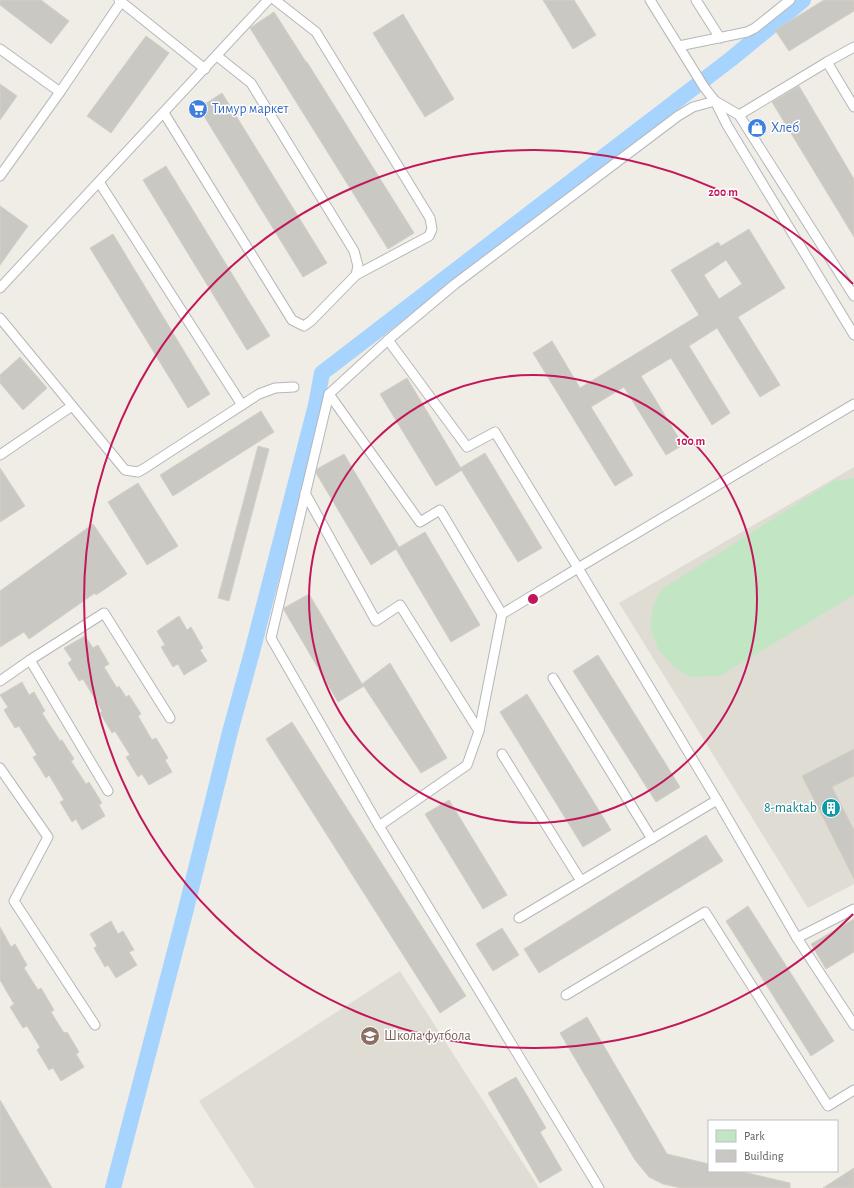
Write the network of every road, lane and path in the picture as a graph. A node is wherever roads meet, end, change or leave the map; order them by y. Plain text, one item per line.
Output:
1 (268, 0) edge
2 (275, 0) edge
3 (650, 0) edge
4 (696, 0) edge
5 (790, 0) edge
6 (120, 1) edge
7 (720, 38) junction
8 (679, 46) junction
9 (854, 47) edge
10 (0, 49) edge
11 (217, 56) junction
12 (827, 62) junction
13 (205, 69) junction
14 (60, 92) junction
15 (715, 101) junction
16 (854, 107) edge
17 (164, 113) junction
18 (739, 115) junction
19 (0, 176) edge
20 (99, 182) junction
21 (356, 275) junction
22 (0, 288) edge
23 (854, 296) edge
24 (0, 318) edge
25 (854, 335) edge
26 (388, 340) junction
27 (294, 388) dead end
28 (329, 394) junction
29 (854, 404) edge
30 (242, 405) junction
31 (72, 406) junction
32 (0, 455) edge
33 (305, 493) junction
34 (578, 568) junction
35 (502, 614) junction
36 (30, 660) junction
37 (553, 678) dead end
38 (0, 680) edge
39 (170, 718) dead end
40 (479, 731) junction
41 (502, 754) dead end
42 (0, 768) edge
43 (108, 791) dead end
44 (717, 800) junction
45 (379, 826) junction
46 (652, 839) junction
47 (581, 881) junction
48 (854, 909) edge
49 (519, 918) dead end
50 (797, 938) junction
51 (566, 995) dead end
52 (94, 1024) dead end
53 (854, 1025) edge
54 (854, 1090) edge
55 (599, 1188) edge

1 - 11 lane
2 - 21 lane
3 - 8 lane
4 - 7 lane
5 - 7 lane
6 - 13 lane
6 - 14 lane
7 - 8 lane
8 - 15 lane
9 - 12 lane
10 - 14 lane
11 - 13 lane
11 - 21 lane
12 - 16 lane
12 - 18 lane
13 - 17 lane
14 - 19 lane
15 - 18 lane
15 - 25 lane
15 - 26 lane
17 - 20 lane
17 - 21 lane
18 - 23 lane
20 - 22 lane
20 - 30 lane
24 - 31 lane
26 - 28 lane
26 - 34 lane
27 - 30 lane
28 - 33 lane
28 - 35 lane
29 - 34 lane
30 - 31 lane
31 - 32 lane
33 - 40 lane
33 - 45 lane
34 - 35 lane
34 - 44 lane
35 - 40 lane
36 - 38 lane
36 - 39 lane
36 - 43 lane
37 - 46 lane
40 - 45 lane
41 - 47 lane
42 - 52 lane
44 - 46 lane
44 - 50 lane
45 - 55 lane
46 - 47 lane
47 - 49 lane
48 - 50 lane
50 - 53 lane
51 - 54 lane

